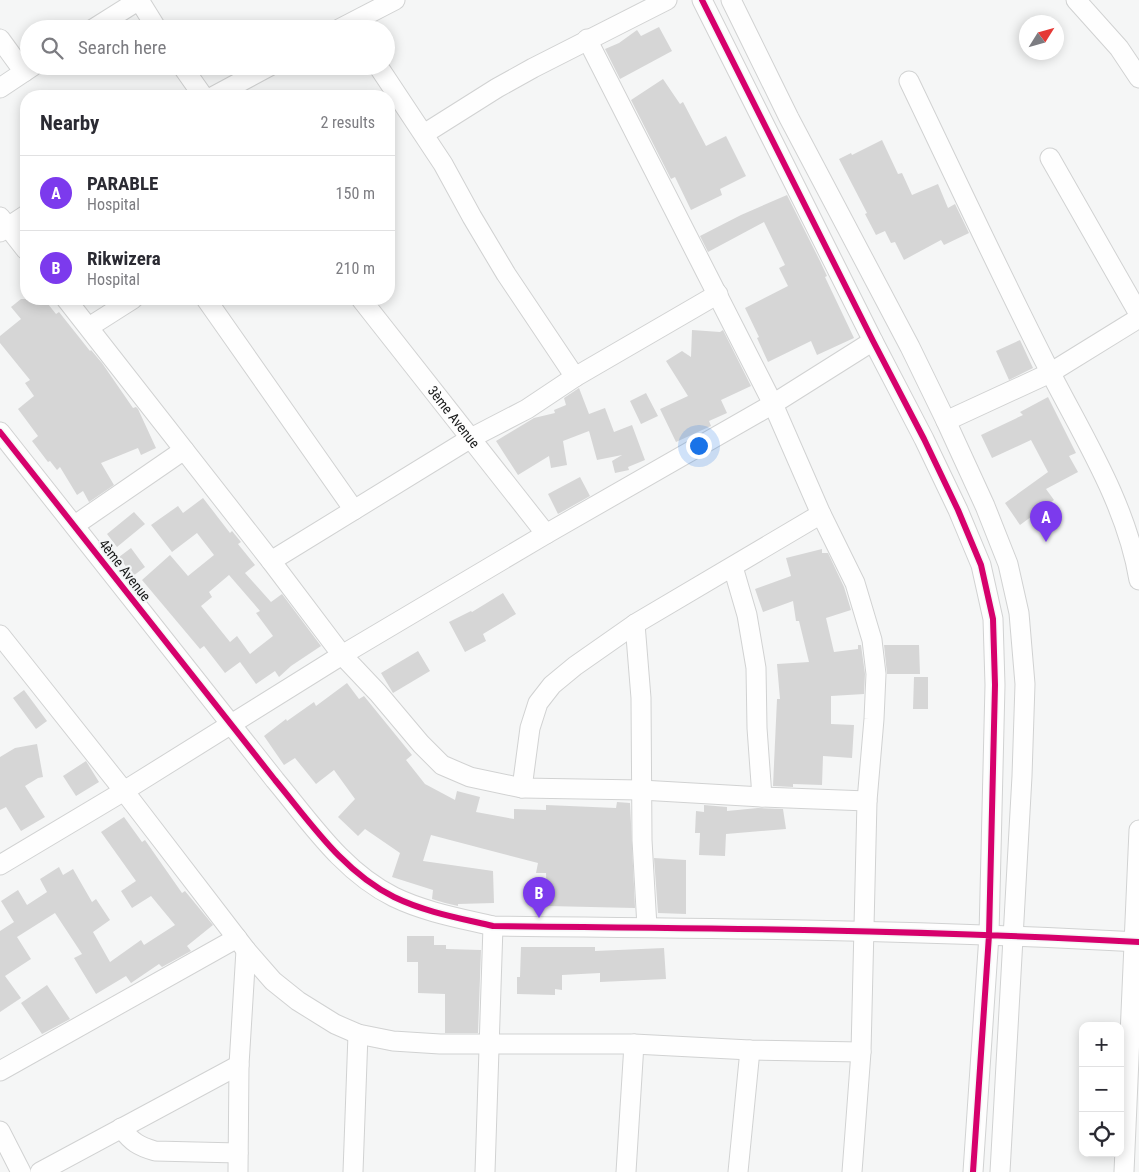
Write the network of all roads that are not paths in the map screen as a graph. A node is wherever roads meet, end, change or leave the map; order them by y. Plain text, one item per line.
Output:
1 (139, 0) edge
2 (395, 0) edge
3 (667, 0) edge
4 (702, 0) edge
5 (731, 0) edge
6 (1076, 0) edge
7 (107, 20) edge
8 (151, 20) edge
9 (359, 20) edge
10 (0, 39) edge
11 (587, 39) junction
12 (1119, 48) junction
13 (1139, 55) edge
14 (20, 60) edge
15 (20, 75) edge
16 (188, 75) edge
17 (253, 75) edge
18 (384, 75) edge
19 (1139, 78) edge
20 (909, 81) dead end
21 (0, 88) edge
22 (199, 90) edge
23 (225, 90) edge
24 (394, 90) edge
25 (395, 91) edge
26 (424, 134) junction
27 (1050, 158) dead end
28 (20, 218) edge
29 (2, 225) edge
30 (20, 244) edge
31 (718, 294) junction
32 (71, 305) edge
33 (124, 305) edge
34 (210, 305) edge
35 (366, 305) edge
36 (1139, 314) edge
37 (1139, 318) edge
38 (89, 327) junction
39 (873, 342) junction
40 (1050, 373) junction
41 (576, 378) junction
42 (773, 404) junction
43 (946, 421) junction
44 (0, 432) edge
45 (471, 438) junction
46 (184, 450) junction
47 (354, 510) junction
48 (821, 514) junction
49 (75, 526) junction
50 (546, 534) junction
51 (271, 560) junction
52 (733, 567) junction
53 (1139, 580) edge
54 (635, 624) junction
55 (3, 647) edge
56 (342, 654) junction
57 (230, 723) junction
58 (522, 788) junction
59 (641, 790) junction
60 (124, 791) junction
61 (762, 798) junction
62 (867, 801) junction
63 (1139, 830) edge
64 (0, 865) edge
65 (492, 926) junction
66 (647, 927) junction
67 (865, 931) junction
68 (989, 935) junction
69 (1012, 936) junction
70 (1137, 942) edge
71 (241, 944) junction
72 (358, 1034) junction
73 (490, 1044) junction
74 (634, 1044) junction
75 (750, 1050) junction
76 (862, 1052) junction
77 (1134, 1053) edge
78 (239, 1065) junction
79 (0, 1071) edge
80 (121, 1128) junction
81 (0, 1131) edge
82 (238, 1153) junction
83 (21, 1172) edge
84 (40, 1172) edge
85 (238, 1172) edge
86 (353, 1172) edge
87 (485, 1172) edge
88 (626, 1172) edge
89 (738, 1172) edge
90 (852, 1172) edge
91 (974, 1172) edge
92 (1000, 1172) edge
93 (1124, 1172) edge

1 - 7 street
1 - 8 street
2 - 9 street
3 - 11 street
4 - 39 street
5 - 43 street
6 - 12 street
10 - 14 street
11 - 26 street
11 - 31 street
12 - 13 street
12 - 19 street
15 - 21 street
16 - 22 street
17 - 23 street
18 - 24 street
20 - 40 street
25 - 26 street
26 - 41 street
27 - 36 street
28 - 29 street
29 - 30 street
31 - 41 street
31 - 42 street
32 - 38 street
33 - 38 street
34 - 47 street
35 - 45 street, 3ème Avenue
37 - 40 street
38 - 46 street
39 - 42 street
39 - 68 street
40 - 43 street
40 - 53 street
41 - 45 street
42 - 48 street
42 - 50 street
43 - 69 street
44 - 49 street, 4ème Avenue
45 - 47 street
45 - 50 street, 3ème Avenue
46 - 49 street
46 - 51 street
47 - 51 street
48 - 52 street
48 - 62 street
49 - 57 street, 4ème Avenue
50 - 56 street
51 - 56 street
52 - 54 street
52 - 61 street
54 - 58 street
54 - 59 street
55 - 60 street
56 - 57 street
56 - 58 street
57 - 60 street
57 - 65 street, 4ème Avenue
58 - 59 street
59 - 61 street
59 - 66 street
60 - 64 street
60 - 71 street
61 - 62 street
62 - 67 street
63 - 70 street
65 - 66 street, 4ème Avenue
65 - 73 street
66 - 67 street, 4ème Avenue
67 - 68 street, 4ème Avenue
67 - 76 street
68 - 69 street, 4ème Avenue
68 - 91 street
69 - 70 street, 4ème Avenue
69 - 92 street
70 - 77 street
71 - 72 street
71 - 78 street
71 - 79 street
72 - 73 street
72 - 86 street
73 - 74 street
73 - 87 street
74 - 75 street
74 - 88 street
75 - 76 street
75 - 89 street
76 - 90 street
77 - 93 street
78 - 80 street
78 - 82 street
80 - 82 street
80 - 84 street
81 - 83 street
82 - 85 street

